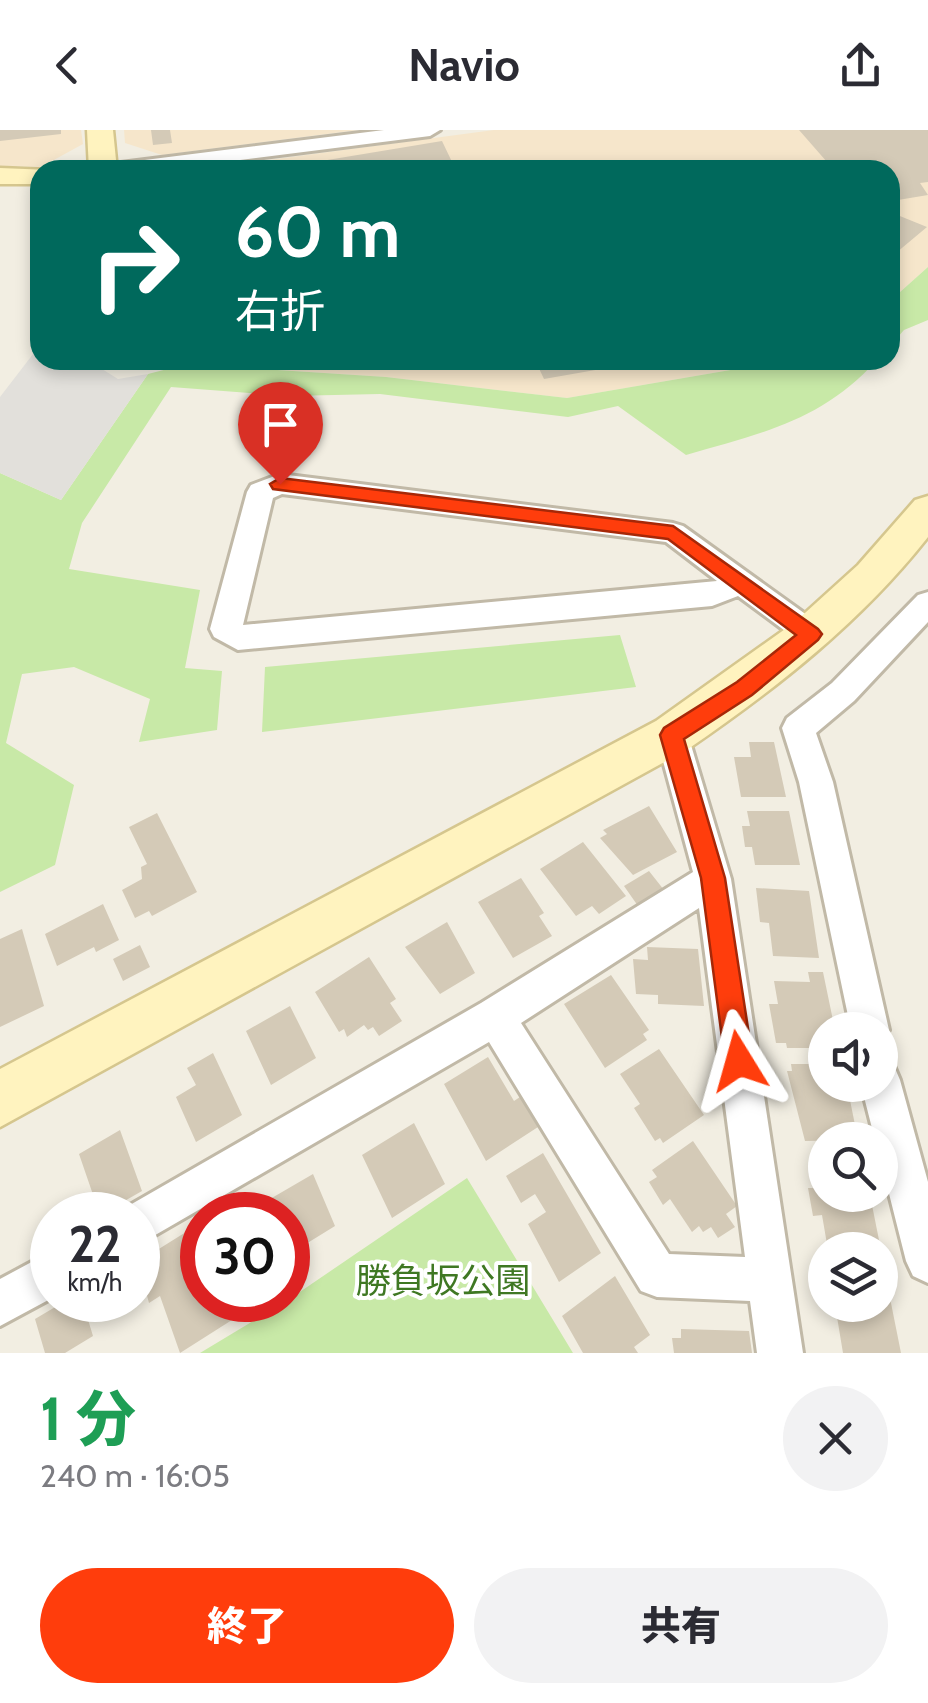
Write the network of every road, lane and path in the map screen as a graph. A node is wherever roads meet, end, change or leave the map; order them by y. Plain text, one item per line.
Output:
1 (100, 130) edge
2 (430, 130) edge
3 (102, 160) edge
4 (192, 160) edge
5 (0, 176) edge
6 (30, 176) edge
7 (928, 510) edge
8 (738, 584) junction
9 (928, 603) edge
10 (811, 634) junction
11 (672, 735) junction
12 (713, 878) junction
13 (866, 1012) edge
14 (496, 1017) junction
15 (0, 1100) edge
16 (886, 1102) edge
17 (160, 1211) edge
18 (928, 1260) edge
19 (771, 1280) junction
20 (30, 1286) edge
21 (0, 1304) edge
22 (780, 1353) edge

1 - 3 street
2 - 4 street
5 - 6 street
7 - 10 street
8 - 8 street
8 - 10 street
9 - 13 street
10 - 11 street
11 - 12 street
11 - 15 street
12 - 14 street
12 - 19 street
14 - 17 street
14 - 19 street
16 - 18 street
19 - 22 street
20 - 21 street

